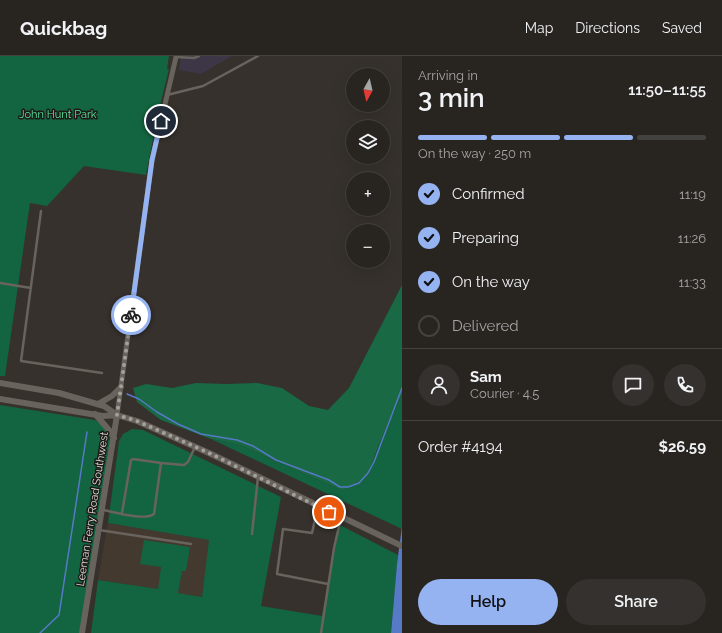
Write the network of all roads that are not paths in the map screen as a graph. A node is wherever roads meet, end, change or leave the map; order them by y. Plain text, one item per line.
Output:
1 (176, 56) edge
2 (199, 56) edge
3 (258, 56) edge
4 (167, 95) junction
5 (41, 211) dead end
6 (0, 283) edge
7 (31, 288) junction
8 (102, 373) dead end
9 (0, 383) edge
10 (121, 387) junction
11 (0, 399) edge
12 (98, 404) junction
13 (95, 414) junction
14 (117, 415) junction
15 (114, 438) junction
16 (195, 447) junction
17 (161, 463) junction
18 (258, 477) junction
19 (318, 506) junction
20 (102, 510) junction
21 (122, 513) junction
22 (341, 518) junction
23 (99, 530) junction
24 (252, 534) dead end
25 (191, 544) dead end
26 (402, 546) edge
27 (328, 584) junction
28 (82, 633) edge
29 (321, 633) edge

1 - 2 lane
1 - 4 street, Leeman Ferry Road Southwest
3 - 4 lane
4 - 10 street, Leeman Ferry Road Southwest
5 - 7 lane
6 - 7 lane
7 - 8 lane
9 - 12 street
10 - 12 street
10 - 14 street, Leeman Ferry Road Southwest
11 - 13 street
12 - 14 street
13 - 14 street
13 - 15 street
14 - 15 street, Leeman Ferry Road Southwest
14 - 16 street
15 - 20 street, Leeman Ferry Road Southwest
16 - 17 lane
16 - 18 street
17 - 21 lane
17 - 21 lane
18 - 19 street
18 - 24 lane
19 - 22 street
19 - 27 lane
20 - 21 lane
20 - 23 street, Leeman Ferry Road Southwest
22 - 26 street
22 - 27 lane
23 - 25 lane
23 - 28 street, Leeman Ferry Road Southwest
27 - 29 lane

